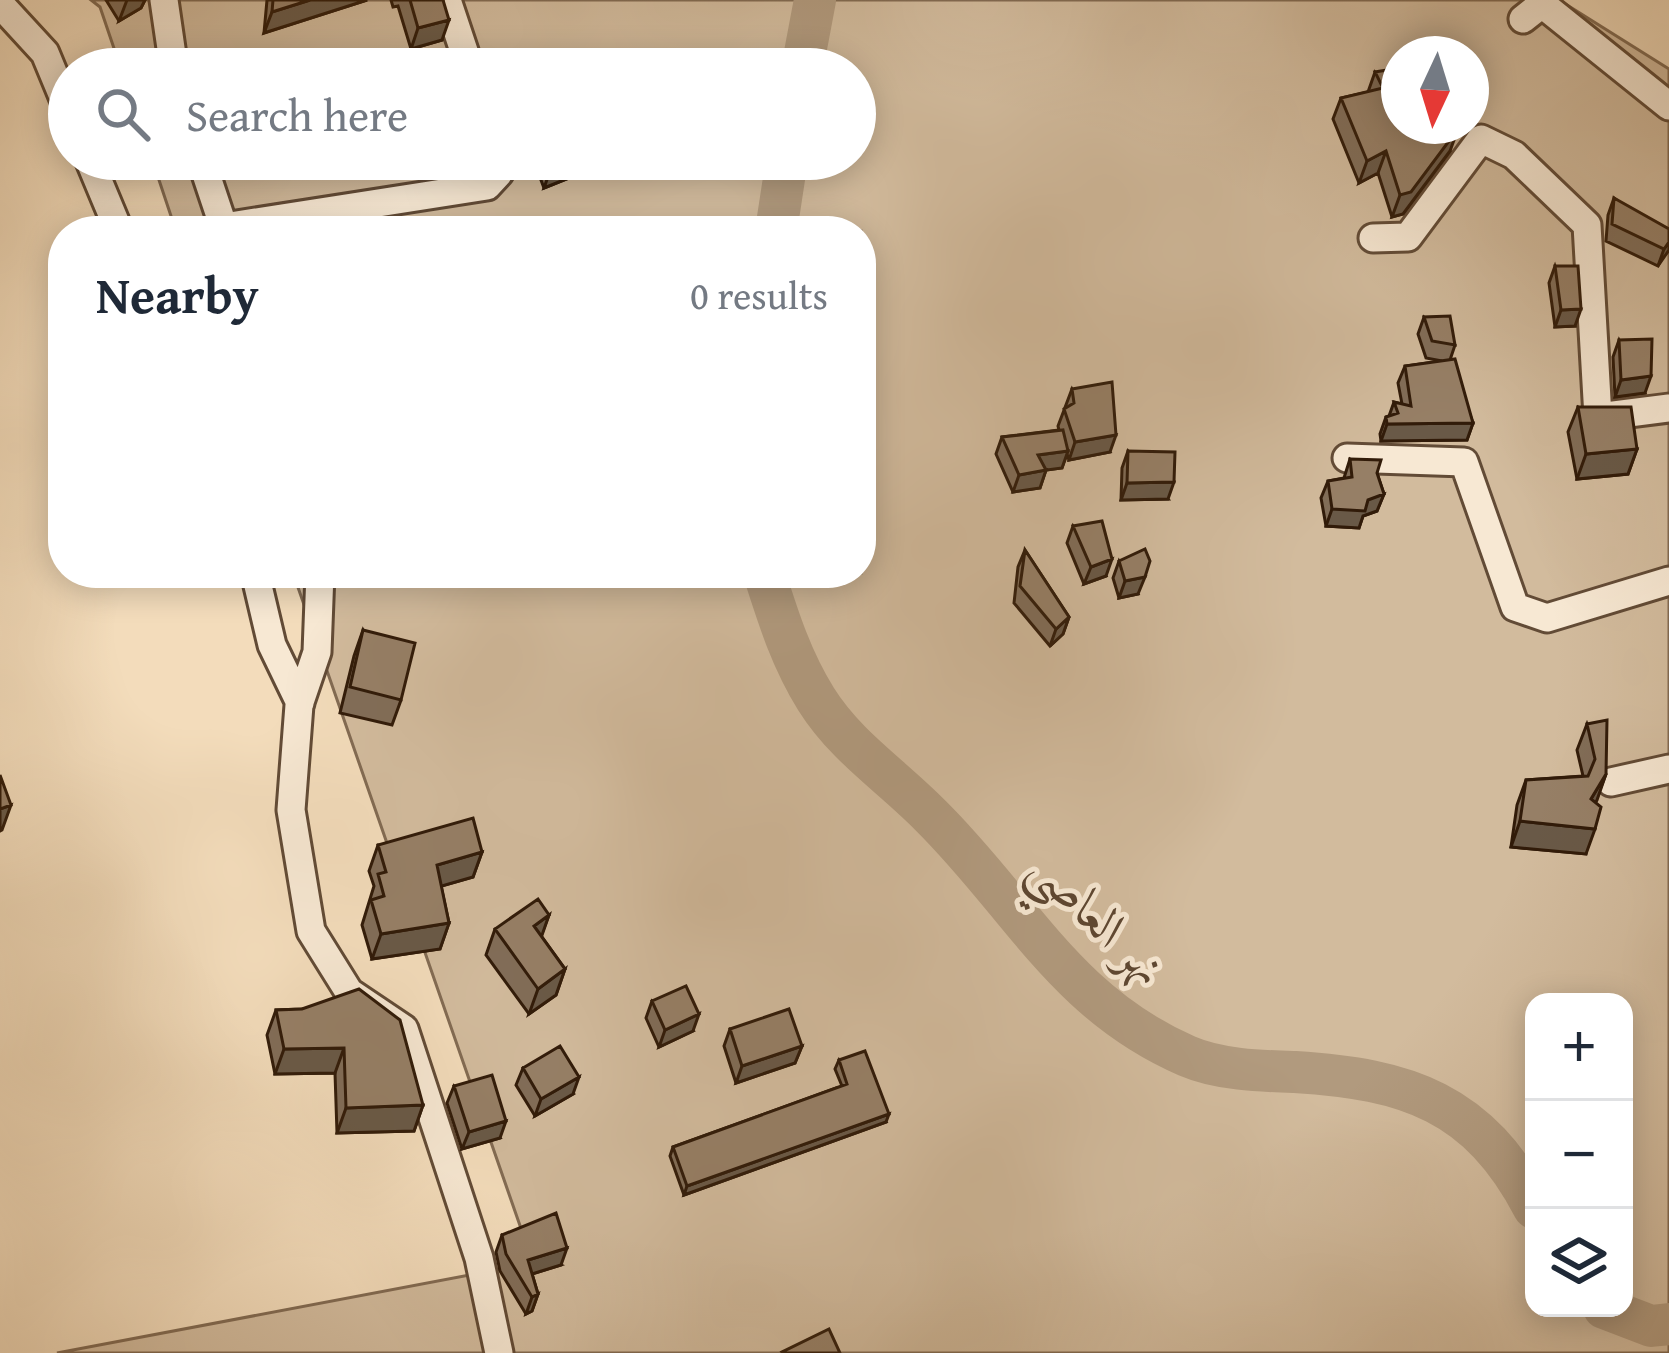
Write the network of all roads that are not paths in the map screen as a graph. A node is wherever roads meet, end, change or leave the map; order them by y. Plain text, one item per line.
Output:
1 (164, 0) edge
2 (447, 0) edge
3 (0, 4) edge
4 (1534, 8) edge
5 (171, 48) edge
6 (463, 48) edge
7 (48, 59) edge
8 (1669, 106) edge
9 (97, 180) edge
10 (208, 180) edge
11 (493, 180) edge
12 (113, 216) edge
13 (221, 216) edge
14 (309, 216) edge
15 (1372, 238) dead end
16 (1669, 408) edge
17 (1347, 458) edge
18 (1669, 581) edge
19 (259, 588) edge
20 (319, 588) edge
21 (300, 703) junction
22 (1669, 769) edge
23 (1611, 782) edge
24 (499, 1353) edge

1 - 5 street
2 - 6 street
3 - 7 street
4 - 8 street
9 - 12 street
10 - 13 street
11 - 14 street
15 - 16 street
17 - 18 street
19 - 21 street
20 - 21 street
21 - 24 street
22 - 23 street

